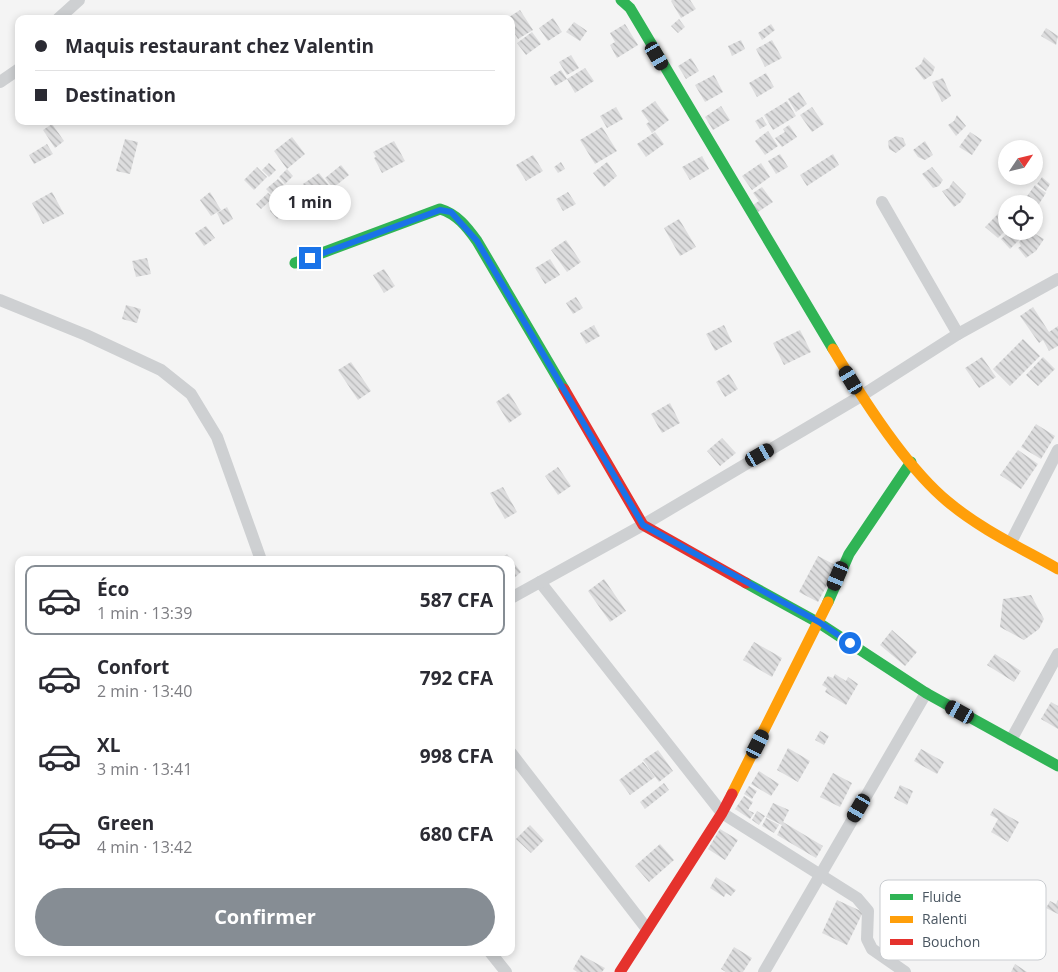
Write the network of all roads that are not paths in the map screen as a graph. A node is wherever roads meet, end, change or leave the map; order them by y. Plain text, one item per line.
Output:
1 (79, 0) edge
2 (622, 0) edge
3 (62, 15) edge
4 (15, 72) edge
5 (0, 82) edge
6 (882, 202) dead end
7 (295, 264) dead end
8 (1058, 279) edge
9 (0, 300) edge
10 (958, 334) junction
11 (861, 396) junction
12 (1058, 450) edge
13 (911, 462) junction
14 (643, 525) junction
15 (1011, 542) junction
16 (261, 556) edge
17 (1058, 569) edge
18 (540, 582) junction
19 (515, 596) edge
20 (819, 622) junction
21 (1058, 654) edge
22 (926, 693) junction
23 (1011, 740) junction
24 (515, 758) edge
25 (1058, 766) edge
26 (722, 813) junction
27 (821, 875) junction
28 (647, 929) junction
29 (493, 956) edge
30 (880, 956) edge
31 (885, 960) edge
32 (506, 972) edge
33 (620, 972) edge
34 (764, 972) edge
35 (905, 972) edge

1 - 3 street
2 - 11 street
4 - 5 street
6 - 10 street
7 - 14 street
8 - 10 street
9 - 16 street
10 - 11 street
11 - 13 street
11 - 14 street
12 - 15 street
13 - 15 street
13 - 20 street
14 - 18 street
14 - 20 street
15 - 17 street
18 - 19 street
18 - 26 street
20 - 22 street
20 - 26 street
21 - 23 street
22 - 23 street
22 - 27 street
23 - 25 street
24 - 28 street
26 - 27 street
26 - 28 street
27 - 30 street
27 - 34 street
28 - 33 street
29 - 32 street
31 - 35 street

